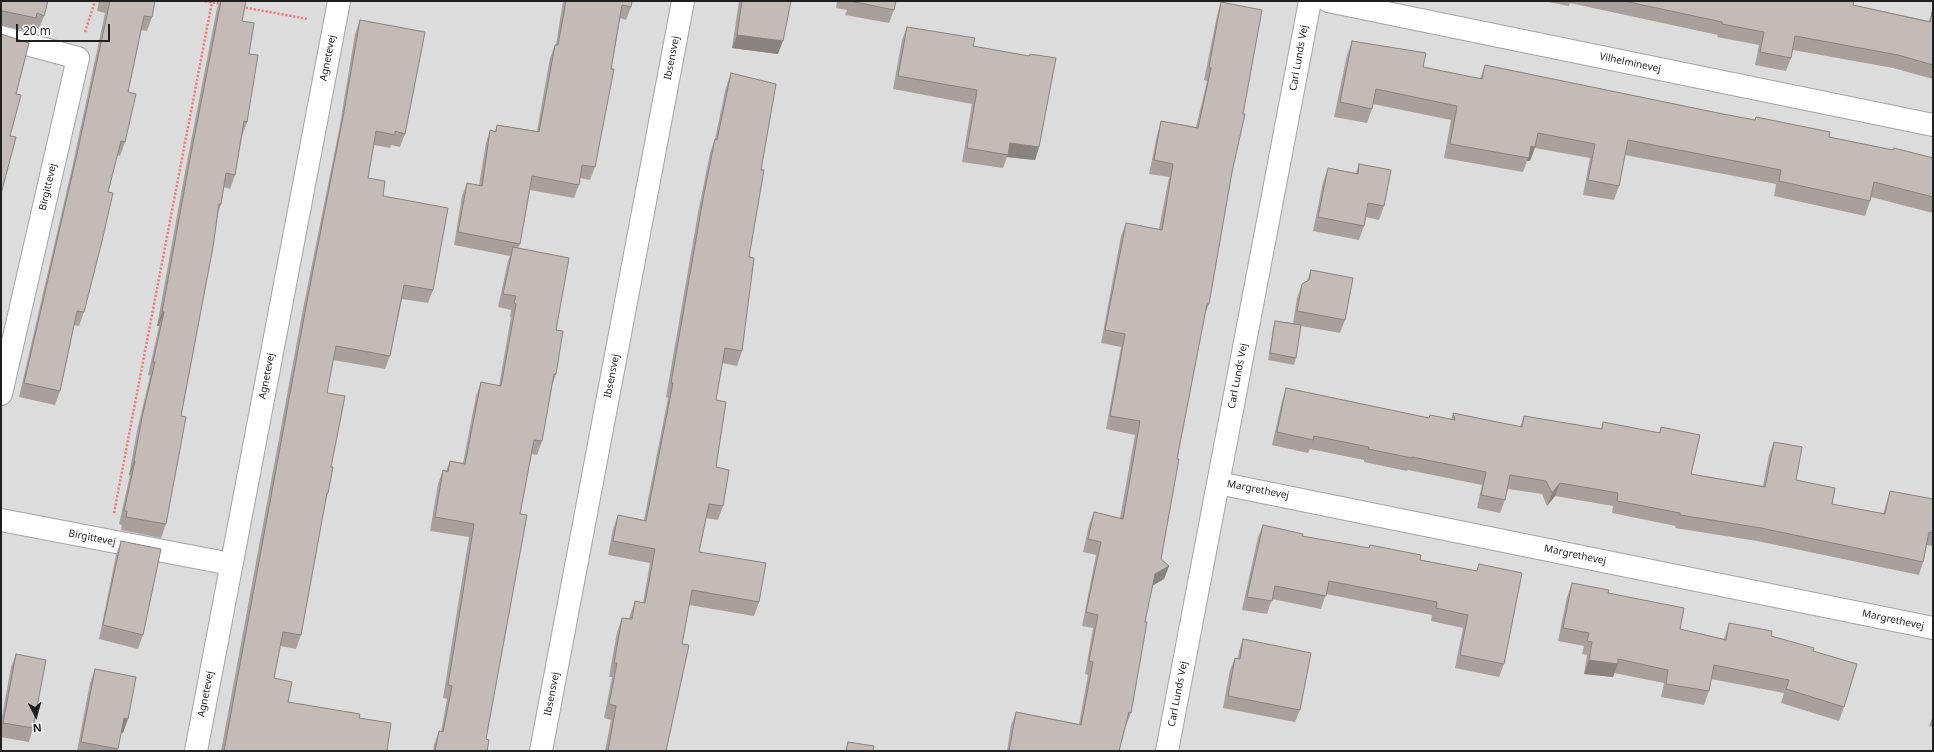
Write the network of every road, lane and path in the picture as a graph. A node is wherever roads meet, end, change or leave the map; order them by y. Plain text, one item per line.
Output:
1 (95, 1) edge
2 (205, 1) edge
3 (338, 1) edge
4 (682, 1) edge
5 (1310, 1) edge
6 (1328, 1) edge
7 (212, 2) junction
8 (227, 5) edge
9 (235, 6) edge
10 (334, 24) junction
11 (1, 38) edge
12 (78, 58) junction
13 (1933, 125) edge
14 (1, 394) edge
15 (1218, 483) junction
16 (1, 520) edge
17 (108, 541) junction
18 (231, 564) junction
19 (1933, 628) edge
20 (196, 751) edge
21 (541, 751) edge
22 (1167, 751) edge

1 - 12 path
2 - 7 path
3 - 10 street, Agnetevej
4 - 21 street, Ibsensvej
5 - 15 street, Carl Lunds Vej
6 - 13 street, Vilhelminevej
7 - 8 path
7 - 17 path
9 - 10 path
10 - 18 street, Agnetevej
11 - 12 street
12 - 14 street, Birgittevej
15 - 19 street, Margrethevej
15 - 22 street, Carl Lunds Vej
16 - 17 street, Birgittevej
17 - 18 street, Birgittevej
18 - 20 street, Agnetevej

